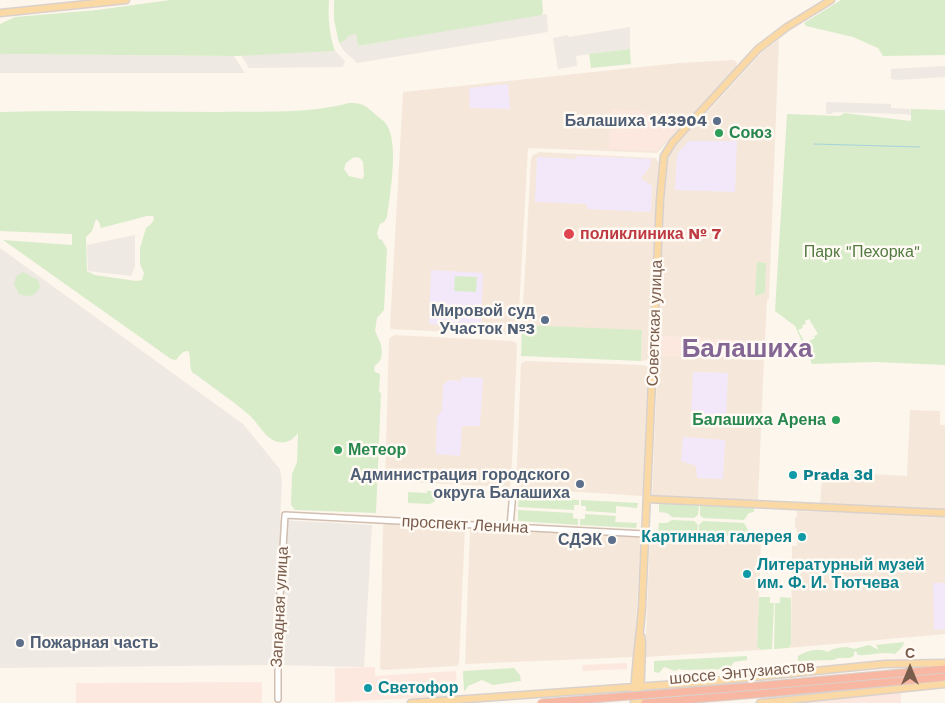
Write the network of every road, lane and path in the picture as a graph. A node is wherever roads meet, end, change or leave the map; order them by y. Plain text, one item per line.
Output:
1 (126, 0) edge
2 (831, 0) edge
3 (0, 13) edge
4 (513, 491) dead end
5 (647, 499) junction
6 (945, 513) edge
7 (284, 515) joint
8 (510, 527) junction
9 (645, 534) junction
10 (945, 663) edge
11 (945, 669) edge
12 (945, 677) edge
13 (704, 682) junction
14 (945, 684) edge
15 (637, 687) junction
16 (544, 694) junction
17 (278, 702) edge
18 (411, 703) edge
19 (541, 703) edge
20 (554, 703) edge
21 (634, 703) edge
22 (640, 703) edge
23 (645, 703) edge
24 (694, 703) edge
25 (760, 703) edge

1 - 3 main road
2 - 5 main road, Советская улица
4 - 8 street
5 - 6 main road
5 - 9 main road, Советская улица
7 - 8 street, проспект Ленина
7 - 17 street, Западная улица
8 - 9 street, проспект Ленина
9 - 15 main road, Советская улица
10 - 13 main road
11 - 19 highway, шоссе Энтузиастов, bridge
12 - 23 highway, шоссе Энтузиастов, bridge
13 - 15 main road
13 - 24 main road
14 - 25 main road
15 - 16 main road
15 - 21 main road, Советская улица
15 - 22 main road, Советская улица
16 - 18 main road
16 - 20 main road

